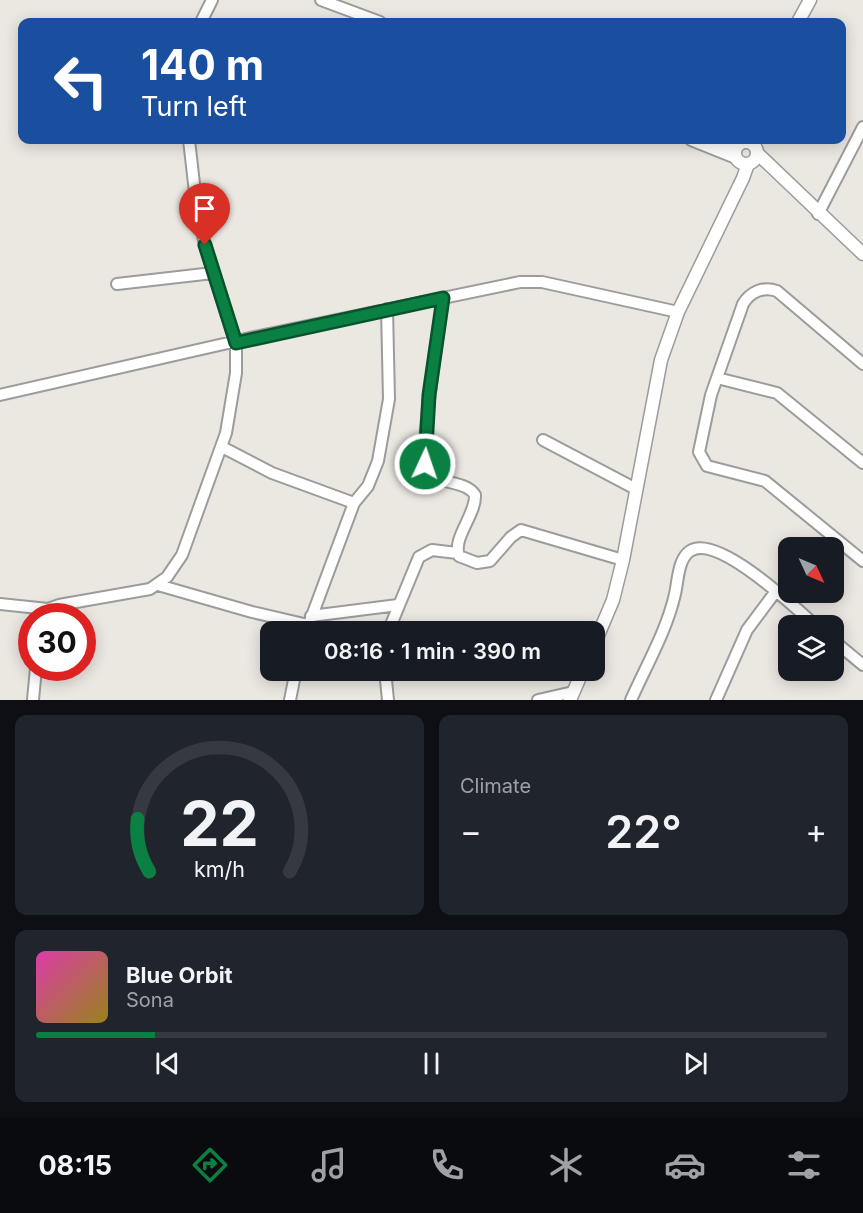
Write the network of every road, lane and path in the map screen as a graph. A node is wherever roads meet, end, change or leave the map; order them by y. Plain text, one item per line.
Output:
1 (212, 0) edge
2 (321, 0) edge
3 (810, 0) edge
4 (203, 18) edge
5 (369, 18) edge
6 (800, 18) edge
7 (863, 127) edge
8 (189, 144) edge
9 (703, 144) edge
10 (746, 151) edge
11 (818, 214) junction
12 (863, 254) edge
13 (213, 273) junction
14 (117, 284) dead end
15 (443, 298) junction
16 (387, 309) junction
17 (678, 312) junction
18 (236, 343) junction
19 (863, 364) edge
20 (717, 378) junction
21 (0, 395) edge
22 (543, 440) dead end
23 (222, 447) junction
24 (863, 463) edge
25 (636, 489) junction
26 (354, 503) junction
27 (458, 553) junction
28 (623, 560) junction
29 (863, 561) edge
30 (158, 585) junction
31 (776, 591) junction
32 (89, 603) edge
33 (0, 604) edge
34 (398, 605) junction
35 (18, 608) edge
36 (803, 615) edge
37 (294, 621) edge
38 (309, 621) edge
39 (322, 621) edge
40 (392, 621) edge
41 (604, 621) edge
42 (844, 650) edge
43 (863, 666) edge
44 (35, 681) edge
45 (294, 681) edge
46 (386, 681) edge
47 (578, 681) edge
48 (572, 696) edge
49 (33, 700) edge
50 (290, 700) edge
51 (388, 700) edge
52 (538, 700) edge
53 (631, 700) edge
54 (716, 700) edge

1 - 4 street
2 - 5 street
3 - 6 street
7 - 11 street
8 - 13 street
9 - 10 street
10 - 11 street
10 - 17 street
11 - 12 street
13 - 14 street
13 - 18 street
15 - 16 street
15 - 17 street
15 - 27 street
16 - 18 street
16 - 26 street
17 - 25 street
18 - 21 street
18 - 23 street
19 - 20 street
20 - 24 street
20 - 29 street
22 - 25 street
23 - 26 street
23 - 30 street
25 - 28 street
26 - 38 street
27 - 28 street
27 - 34 street
28 - 41 street
30 - 32 street
30 - 37 street
31 - 36 street
31 - 53 street
31 - 54 street
33 - 35 street
34 - 39 street
34 - 40 street
42 - 43 street
44 - 49 street
45 - 50 street
46 - 51 street
47 - 48 street
48 - 52 street

